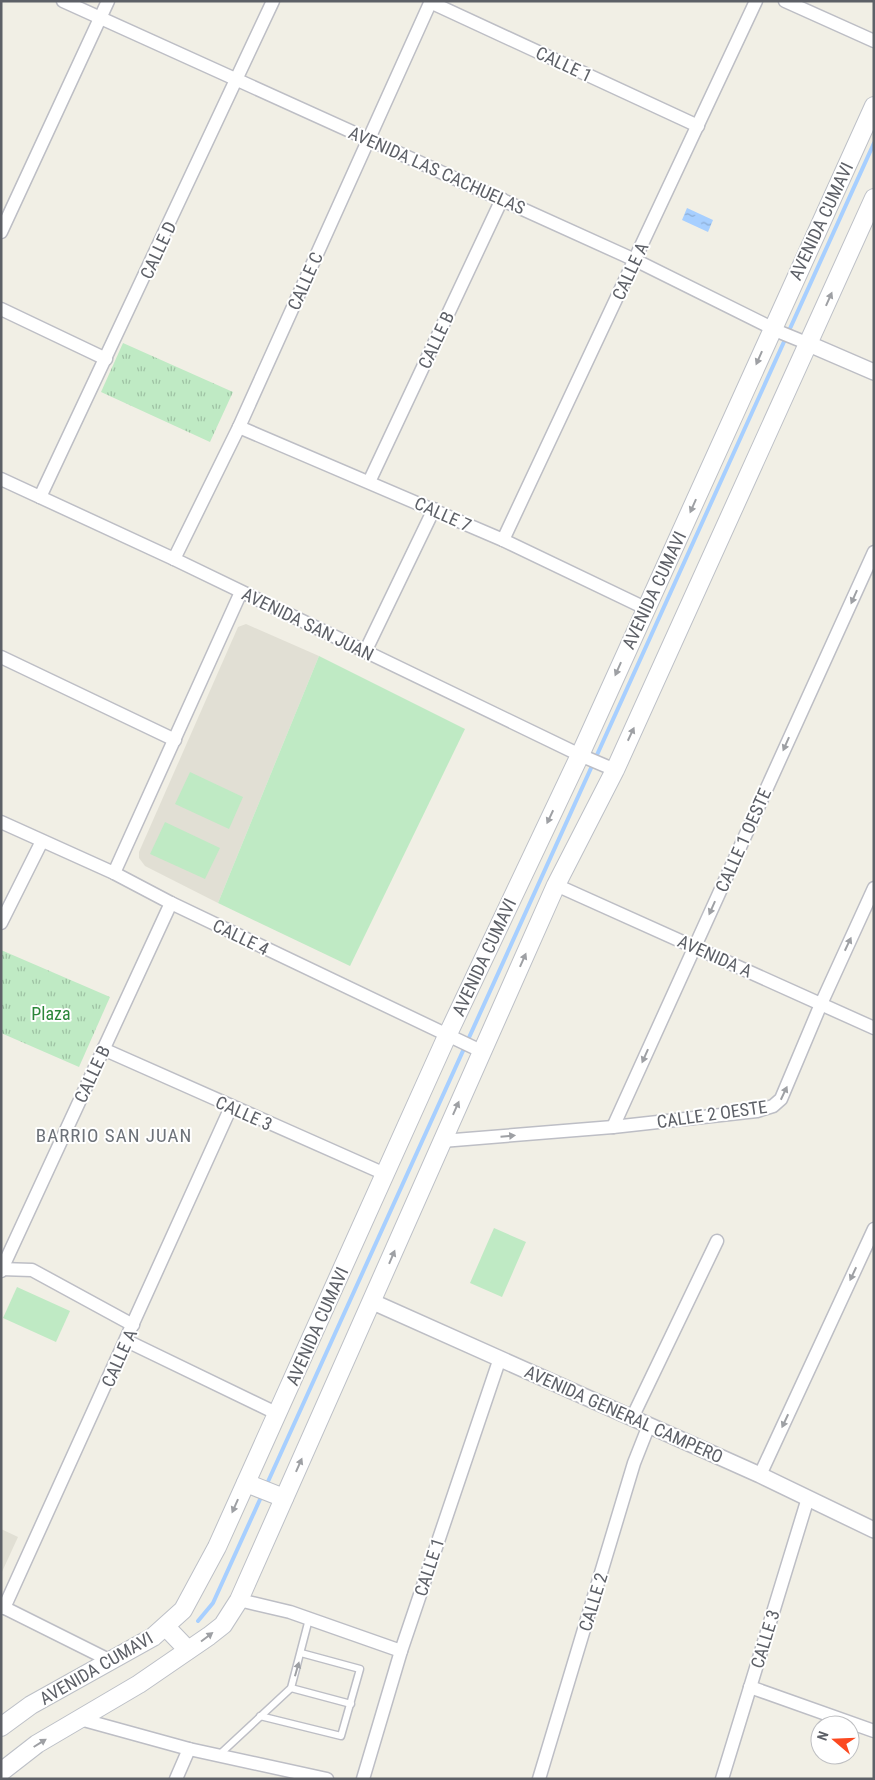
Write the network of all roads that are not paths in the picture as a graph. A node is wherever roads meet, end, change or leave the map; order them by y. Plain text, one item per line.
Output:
1 (63, 1) edge
2 (108, 1) edge
3 (273, 1) edge
4 (756, 1) edge
5 (785, 1) edge
6 (430, 2) edge
7 (100, 18) junction
8 (874, 41) edge
9 (237, 80) junction
10 (874, 106) edge
11 (698, 126) junction
12 (369, 141) junction
13 (874, 198) edge
14 (502, 199) junction
15 (1, 232) edge
16 (635, 260) junction
17 (1, 309) edge
18 (777, 331) junction
19 (806, 343) junction
20 (106, 359) junction
21 (874, 372) edge
22 (238, 427) junction
23 (1, 479) edge
24 (369, 482) junction
25 (40, 497) junction
26 (434, 510) junction
27 (503, 540) junction
28 (874, 552) edge
29 (174, 559) junction
30 (241, 592) junction
31 (645, 608) junction
32 (365, 652) junction
33 (1, 657) edge
34 (175, 740) junction
35 (584, 757) junction
36 (611, 768) junction
37 (1, 822) edge
38 (42, 841) junction
39 (114, 873) junction
40 (556, 886) junction
41 (874, 888) edge
42 (171, 903) junction
43 (1, 923) edge
44 (694, 947) junction
45 (821, 1004) junction
46 (874, 1028) edge
47 (452, 1038) junction
48 (104, 1049) junction
49 (476, 1049) junction
50 (231, 1107) junction
51 (613, 1127) junction
52 (442, 1142) junction
53 (385, 1174) junction
54 (874, 1229) edge
55 (717, 1241) dead end
56 (2, 1270) edge
57 (373, 1302) junction
58 (133, 1325) junction
59 (127, 1341) junction
60 (500, 1358) junction
61 (278, 1414) junction
62 (632, 1418) junction
63 (649, 1425) junction
64 (760, 1475) junction
65 (250, 1484) junction
66 (279, 1496) junction
67 (808, 1498) junction
68 (874, 1530) edge
69 (239, 1600) junction
70 (3, 1607) edge
71 (309, 1619) junction
72 (166, 1627) junction
73 (188, 1650) junction
74 (401, 1650) junction
75 (301, 1653) junction
76 (109, 1660) junction
77 (750, 1687) junction
78 (291, 1688) junction
79 (351, 1704) junction
80 (260, 1716) junction
81 (80, 1719) junction
82 (1, 1727) edge
83 (874, 1731) edge
84 (189, 1749) junction
85 (219, 1755) junction
86 (4, 1768) edge
87 (176, 1779) edge
88 (327, 1779) edge
89 (363, 1779) edge
90 (539, 1779) edge
91 (722, 1779) edge

1 - 7 street, AVENIDA LAS CACHUELAS
2 - 7 street
3 - 9 street, CALLE D
4 - 11 street, CALLE A
5 - 8 street
6 - 11 street, CALLE 1
6 - 12 street, CALLE C
7 - 9 street, AVENIDA LAS CACHUELAS
7 - 15 street
9 - 12 street, AVENIDA LAS CACHUELAS
9 - 20 street, CALLE D
10 - 18 main road, AVENIDA CUMAVI
11 - 16 street, CALLE A
12 - 14 street, AVENIDA LAS CACHUELAS
12 - 22 street, CALLE C
19 -> 13 main road, AVENIDA CUMAVI
14 - 16 street, AVENIDA LAS CACHUELAS
14 - 24 street, CALLE B
16 - 18 street, AVENIDA LAS CACHUELAS
16 - 27 street, CALLE A
17 - 20 street
18 - 19 street, AVENIDA LAS CACHUELAS
18 -> 31 main road, AVENIDA CUMAVI
19 - 21 street
36 -> 19 main road, AVENIDA CUMAVI
20 - 25 street, CALLE D
22 - 24 street, CALLE 7
22 - 29 street, CALLE C
23 - 25 street, AVENIDA SAN JUAN
24 - 26 street, CALLE 7
25 - 29 street, AVENIDA SAN JUAN
26 - 27 street, CALLE 7
26 - 32 street
27 - 31 street, CALLE 7
28 -> 44 street, CALLE 1 OESTE
29 - 30 street, AVENIDA SAN JUAN
30 - 32 street, AVENIDA SAN JUAN
30 - 34 street
31 -> 35 main road, AVENIDA CUMAVI
32 - 35 street, AVENIDA SAN JUAN
33 - 34 street
34 - 39 street
35 - 36 street, AVENIDA SAN JUAN
35 -> 47 main road, AVENIDA CUMAVI
36 - 40 main road, AVENIDA CUMAVI
37 - 38 street, CALLE 4
38 - 39 street, CALLE 4
38 - 43 street
39 - 42 street, CALLE 4
40 - 44 street, AVENIDA A
49 -> 40 main road, AVENIDA CUMAVI
45 -> 41 street, CALLE 2 OESTE
42 - 47 street, CALLE 4
42 - 48 street, CALLE B
44 - 45 street, AVENIDA A
44 -> 51 street, CALLE 1 OESTE
45 - 46 street, AVENIDA A
51 -> 45 street, CALLE 2 OESTE
47 - 49 street, CALLE 4
47 - 53 main road, AVENIDA CUMAVI
48 - 50 street, CALLE 3
48 - 56 street, CALLE B
52 -> 49 main road, AVENIDA CUMAVI
50 - 53 street, CALLE 3
50 - 58 street, CALLE A
52 -> 51 street, CALLE 2 OESTE
57 -> 52 main road, AVENIDA CUMAVI
53 - 61 main road, AVENIDA CUMAVI
54 -> 64 street
55 - 62 street
56 - 58 street
57 - 60 street, AVENIDA GENERAL CAMPERO
66 -> 57 main road, AVENIDA CUMAVI
58 - 59 street, CALLE A
59 - 61 street
59 - 70 street, CALLE A
60 - 62 street, AVENIDA GENERAL CAMPERO
60 - 74 street, CALLE 1
61 - 65 main road, AVENIDA CUMAVI
62 - 63 street, AVENIDA GENERAL CAMPERO
63 - 64 street, AVENIDA GENERAL CAMPERO
63 - 90 street, CALLE 2
64 - 67 street, AVENIDA GENERAL CAMPERO
65 - 66 main road
65 -> 72 main road, AVENIDA CUMAVI
66 - 69 main road, AVENIDA CUMAVI
67 - 68 street, AVENIDA GENERAL CAMPERO
67 - 77 street, CALLE 3
69 - 71 street
73 -> 69 main road, AVENIDA CUMAVI
70 - 76 street
71 - 74 street
71 - 75 lane
72 - 73 main road
72 - 76 main road, AVENIDA CUMAVI
73 - 81 main road, AVENIDA CUMAVI
74 - 89 street, CALLE 1
78 -> 75 lane
75 - 79 lane
76 - 82 main road, AVENIDA CUMAVI
77 - 83 street
77 - 91 street, CALLE 3
78 - 79 lane
78 - 80 lane
79 - 80 lane
80 - 85 lane
81 - 84 street
86 -> 81 main road, AVENIDA CUMAVI
84 - 85 street
84 - 87 street
85 - 88 street

